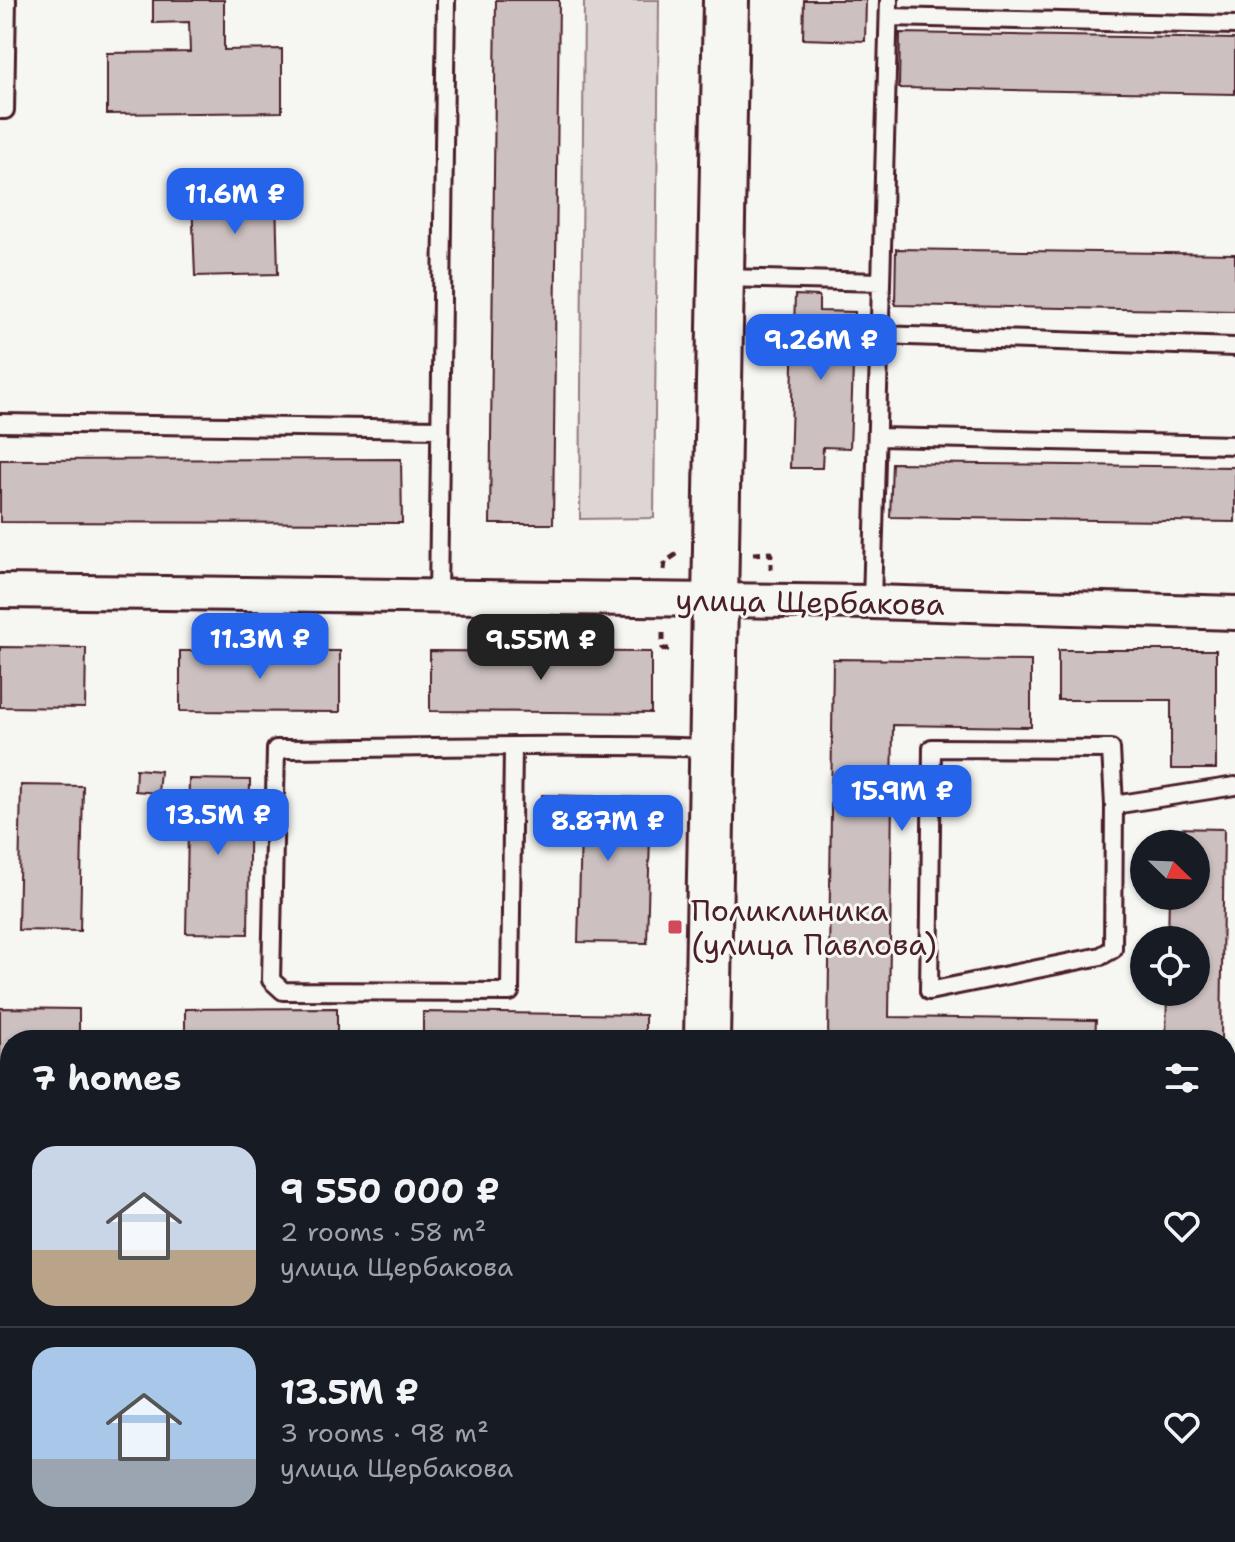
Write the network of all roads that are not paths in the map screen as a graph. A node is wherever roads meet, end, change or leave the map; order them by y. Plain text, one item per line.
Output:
1 (7, 0) edge
2 (446, 0) edge
3 (726, 0) edge
4 (889, 8) edge
5 (1235, 25) edge
6 (0, 110) edge
7 (721, 278) junction
8 (881, 282) junction
9 (880, 335) junction
10 (1235, 347) edge
11 (0, 423) edge
12 (439, 429) junction
13 (878, 437) junction
14 (1235, 445) edge
15 (0, 591) edge
16 (438, 598) junction
17 (716, 601) junction
18 (872, 602) junction
19 (1235, 613) edge
20 (513, 747) junction
21 (713, 749) junction
22 (1235, 786) edge
23 (1114, 805) junction
24 (707, 1030) edge

1 - 6 lane
2 - 12 lane
3 - 7 main road
4 - 5 lane
4 - 8 lane
7 - 8 lane
7 - 17 main road
8 - 9 lane
9 - 10 lane
9 - 13 lane
11 - 12 lane
12 - 16 lane
13 - 14 lane
13 - 18 lane
15 - 16 street, улица Щербакова
16 - 17 street, улица Щербакова
17 - 18 street, улица Щербакова
17 - 21 main road
18 - 19 street, улица Щербакова
20 - 20 lane
20 - 21 lane
21 - 24 main road
22 - 23 lane
23 - 23 lane

